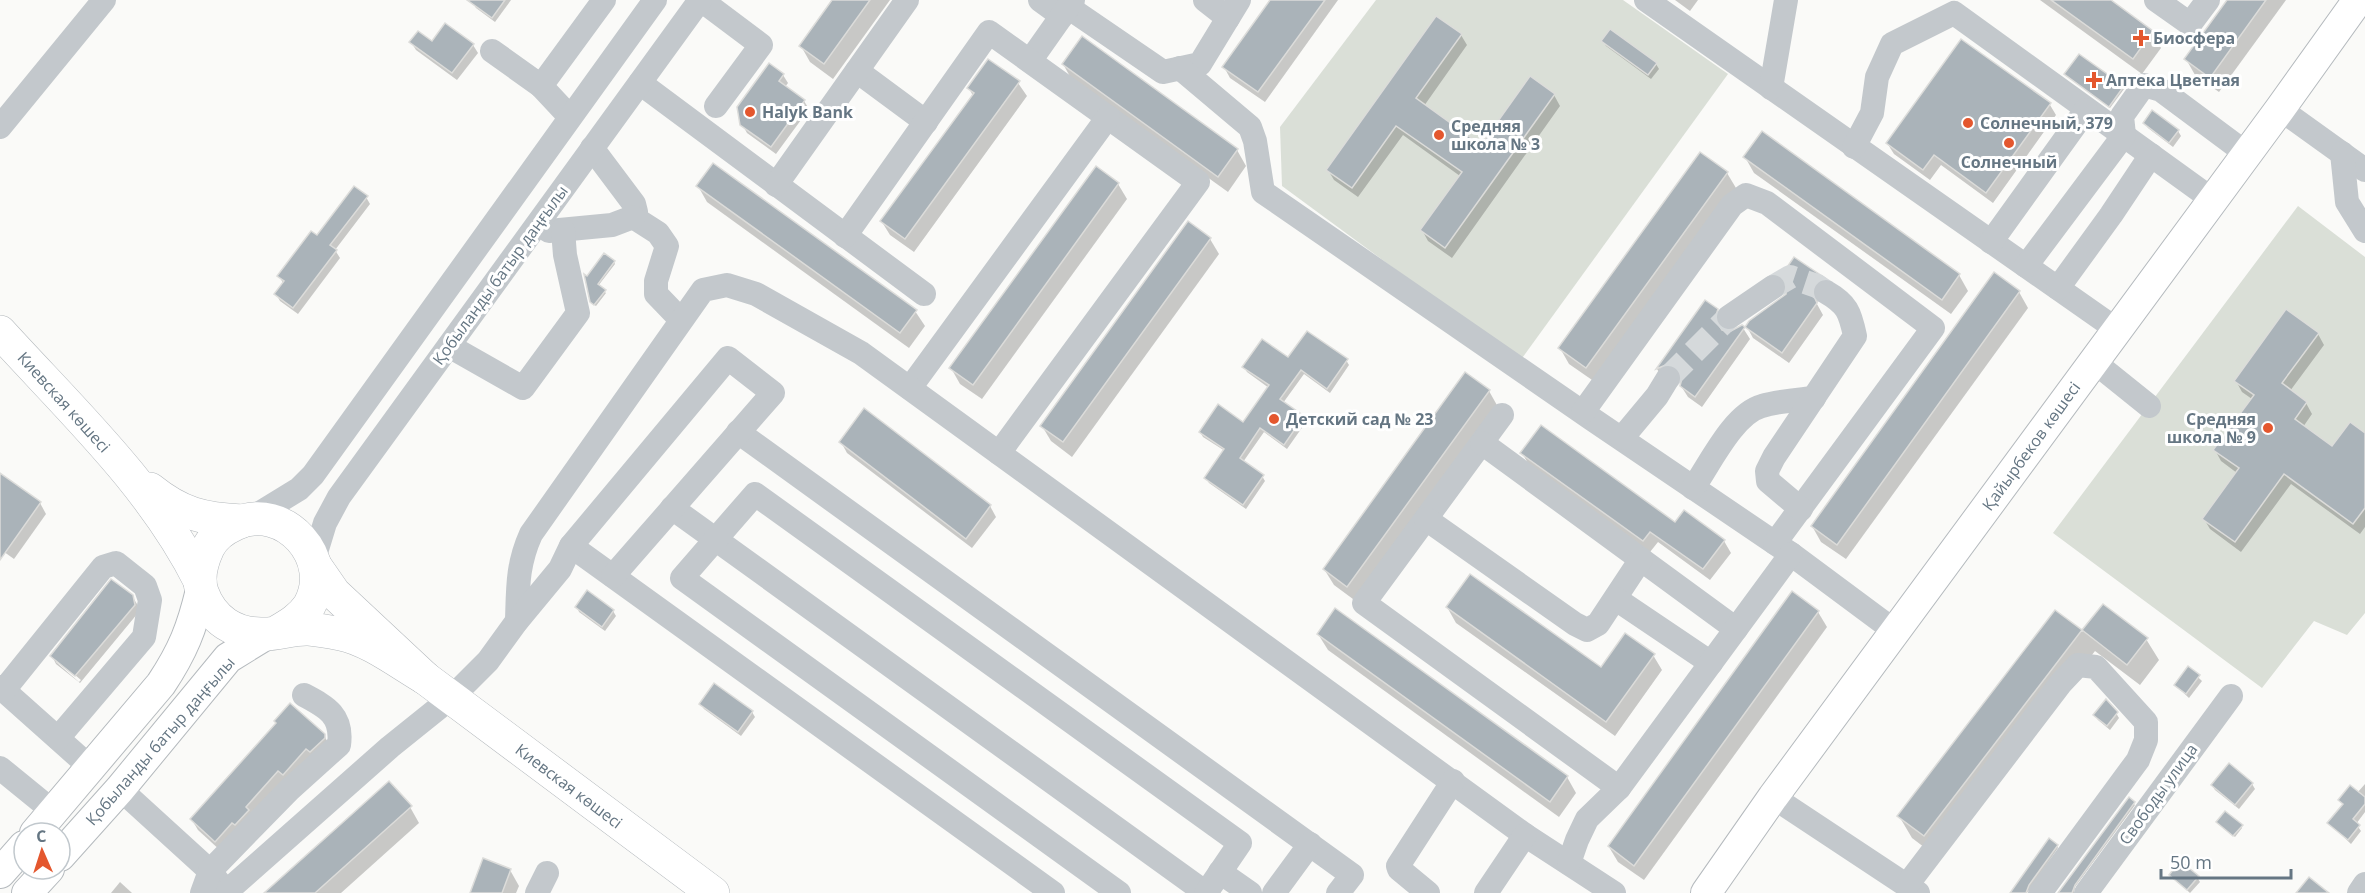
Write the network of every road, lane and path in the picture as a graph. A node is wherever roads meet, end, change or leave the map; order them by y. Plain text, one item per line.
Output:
1 (104, 0) edge
2 (604, 0) edge
3 (655, 0) edge
4 (700, 0) edge
5 (907, 0) edge
6 (1040, 0) edge
7 (1205, 0) edge
8 (1646, 0) edge
9 (1786, 0) edge
10 (2156, 0) edge
11 (2208, 0) edge
12 (2358, 0) edge
13 (1068, 8) edge
14 (1234, 9) edge
15 (492, 51) dead end
16 (1030, 62) junction
17 (1180, 68) junction
18 (857, 71) junction
19 (640, 83) junction
20 (541, 86) junction
21 (1771, 88) junction
22 (716, 106) dead end
23 (2086, 110) junction
24 (2280, 110) junction
25 (570, 117) junction
26 (1108, 117) junction
27 (926, 122) junction
28 (0, 127) edge
29 (2124, 135) junction
30 (1854, 147) junction
31 (592, 148) junction
32 (2342, 153) junction
33 (2151, 154) junction
34 (2247, 154) junction
35 (2365, 170) edge
36 (777, 185) junction
37 (2213, 200) junction
38 (633, 217) junction
39 (563, 230) junction
40 (2365, 231) edge
41 (531, 232) junction
42 (845, 236) junction
43 (1991, 242) junction
44 (2026, 266) junction
45 (1773, 287) tunnel mouth
46 (2058, 288) junction
47 (1826, 292) tunnel mouth
48 (924, 294) dead end
49 (1729, 317) tunnel mouth
50 (681, 321) junction
51 (2116, 329) junction
52 (0, 332) edge
53 (449, 346) junction
54 (2093, 362) junction
55 (1668, 378) tunnel mouth
56 (910, 388) junction
57 (1814, 398) junction
58 (2150, 405) dead end
59 (1583, 412) junction
60 (1502, 415) dead end
61 (738, 432) junction
62 (1622, 438) junction
63 (1482, 443) junction
64 (999, 453) junction
65 (127, 471) junction
66 (1694, 488) junction
67 (672, 508) junction
68 (1801, 509) junction
69 (1426, 519) junction
70 (246, 520) junction
71 (716, 539) junction
72 (571, 546) junction
73 (1783, 548) junction
74 (1641, 559) junction
75 (315, 563) junction
76 (613, 576) junction
77 (201, 585) junction
78 (1616, 599) junction
79 (517, 621) junction
80 (1736, 629) junction
81 (1896, 632) junction
82 (272, 633) junction
83 (1711, 663) junction
84 (425, 678) junction
85 (2, 688) edge
86 (304, 695) dead end
87 (2231, 696) dead end
88 (451, 698) junction
89 (58, 738) junction
90 (0, 768) edge
91 (92, 768) junction
92 (1454, 781) junction
93 (1619, 788) junction
94 (120, 789) junction
95 (1773, 797) junction
96 (43, 821) edge
97 (47, 821) edge
98 (1525, 835) junction
99 (72, 843) edge
100 (1310, 844) junction
101 (12, 860) edge
102 (1569, 863) junction
103 (1220, 872) junction
104 (0, 873) edge
105 (38, 881) edge
106 (206, 882) edge
107 (2365, 885) edge
108 (1913, 889) edge
109 (226, 892) edge
110 (27, 893) edge
111 (713, 893) edge
112 (1053, 893) edge
113 (1119, 893) edge
114 (1206, 893) edge
115 (1250, 893) edge
116 (1274, 893) edge
117 (1338, 893) edge
118 (1428, 893) edge
119 (1486, 893) edge
120 (1614, 893) edge
121 (1706, 893) edge
122 (2040, 893) edge
123 (2086, 893) edge
124 (2359, 893) edge

1 - 28 street
2 - 20 street
3 - 25 street
4 - 19 street, Қобыланды батыр даңғылы
4 - 22 street
5 - 18 street
6 - 13 street
7 - 14 street
8 - 21 street
9 - 21 street
10 - 11 street
12 - 24 main road, Қайырбеков көшесі
13 - 16 street
13 - 17 street
14 - 17 street
15 - 20 street
16 - 26 street
16 - 27 street
17 - 59 street
18 - 27 street
18 - 36 street
19 - 31 street, Қобыланды батыр даңғылы
19 - 36 street
20 - 25 street
21 - 30 street
23 - 29 street
23 - 30 street
23 - 43 street
24 - 32 street
24 - 34 main road, Қайырбеков көшесі
25 - 70 street
26 - 56 street
26 - 64 street
27 - 42 street
29 - 33 street
29 - 34 street
29 - 44 street
30 - 43 street
31 - 38 street
31 - 41 street, Қобыланды батыр даңғылы
32 - 35 street
32 - 40 street
33 - 37 street
33 - 46 street
34 - 37 main road, Қайырбеков көшесі
36 - 42 street
37 - 51 main road, Қайырбеков көшесі
38 - 39 street
38 - 50 street
39 - 41 street
39 - 53 street
41 - 53 street, Қобыланды батыр даңғылы
42 - 48 street
43 - 44 street
44 - 46 street
45 - 49 street
46 - 51 street
47 - 57 street
50 - 56 street
50 - 79 street
51 - 54 main road, Қайырбеков көшесі
52 - 65 highway, Киевская көшесі
53 - 75 street, Қобыланды батыр даңғылы
54 - 58 street
54 - 81 main road, Қайырбеков көшесі
55 - 62 street
56 - 64 street
57 - 66 street
57 - 68 street
59 - 62 street
59 - 68 street
60 - 63 street
61 - 67 street
61 - 72 street
61 - 100 street
62 - 66 street
63 - 69 street
63 - 74 street
64 - 92 street
65 - 70 highway
65 - 77 highway
66 - 73 street
67 - 71 street
67 - 76 street
68 - 73 street
69 - 78 street
69 - 93 street
70 - 75 highway
70 - 77 highway
71 - 103 street
71 - 113 street
71 - 114 street
72 - 76 street
72 - 79 street
73 - 80 street
73 - 81 street
74 - 78 street
74 - 80 street
75 - 82 highway
75 - 84 highway
76 - 112 street
77 - 82 highway
77 - 91 main road, Қобыланды батыр даңғылы
78 - 83 street
79 - 88 street
80 - 83 street
81 - 95 main road, Қайырбеков көшесі
82 - 84 highway
82 - 94 main road, Қобыланды батыр даңғылы
83 - 93 street
84 - 88 highway, Киевская көшесі
85 - 89 street
85 - 89 street
86 - 106 street
87 - 123 street, Свободы улица
88 - 109 street
88 - 111 highway, Киевская көшесі
89 - 91 street
90 - 96 street
91 - 97 main road, Қобыланды батыр даңғылы
92 - 98 street
92 - 118 street
93 - 102 street
94 - 99 main road, Қобыланды батыр даңғылы
94 - 106 street
95 - 108 street
95 - 121 main road, Қайырбеков көшесі
98 - 102 street
98 - 119 street
100 - 116 street
100 - 117 street
101 - 104 main road
102 - 120 street
103 - 114 street
103 - 115 street
105 - 110 main road
106 - 109 street
107 - 124 street
108 - 122 street

